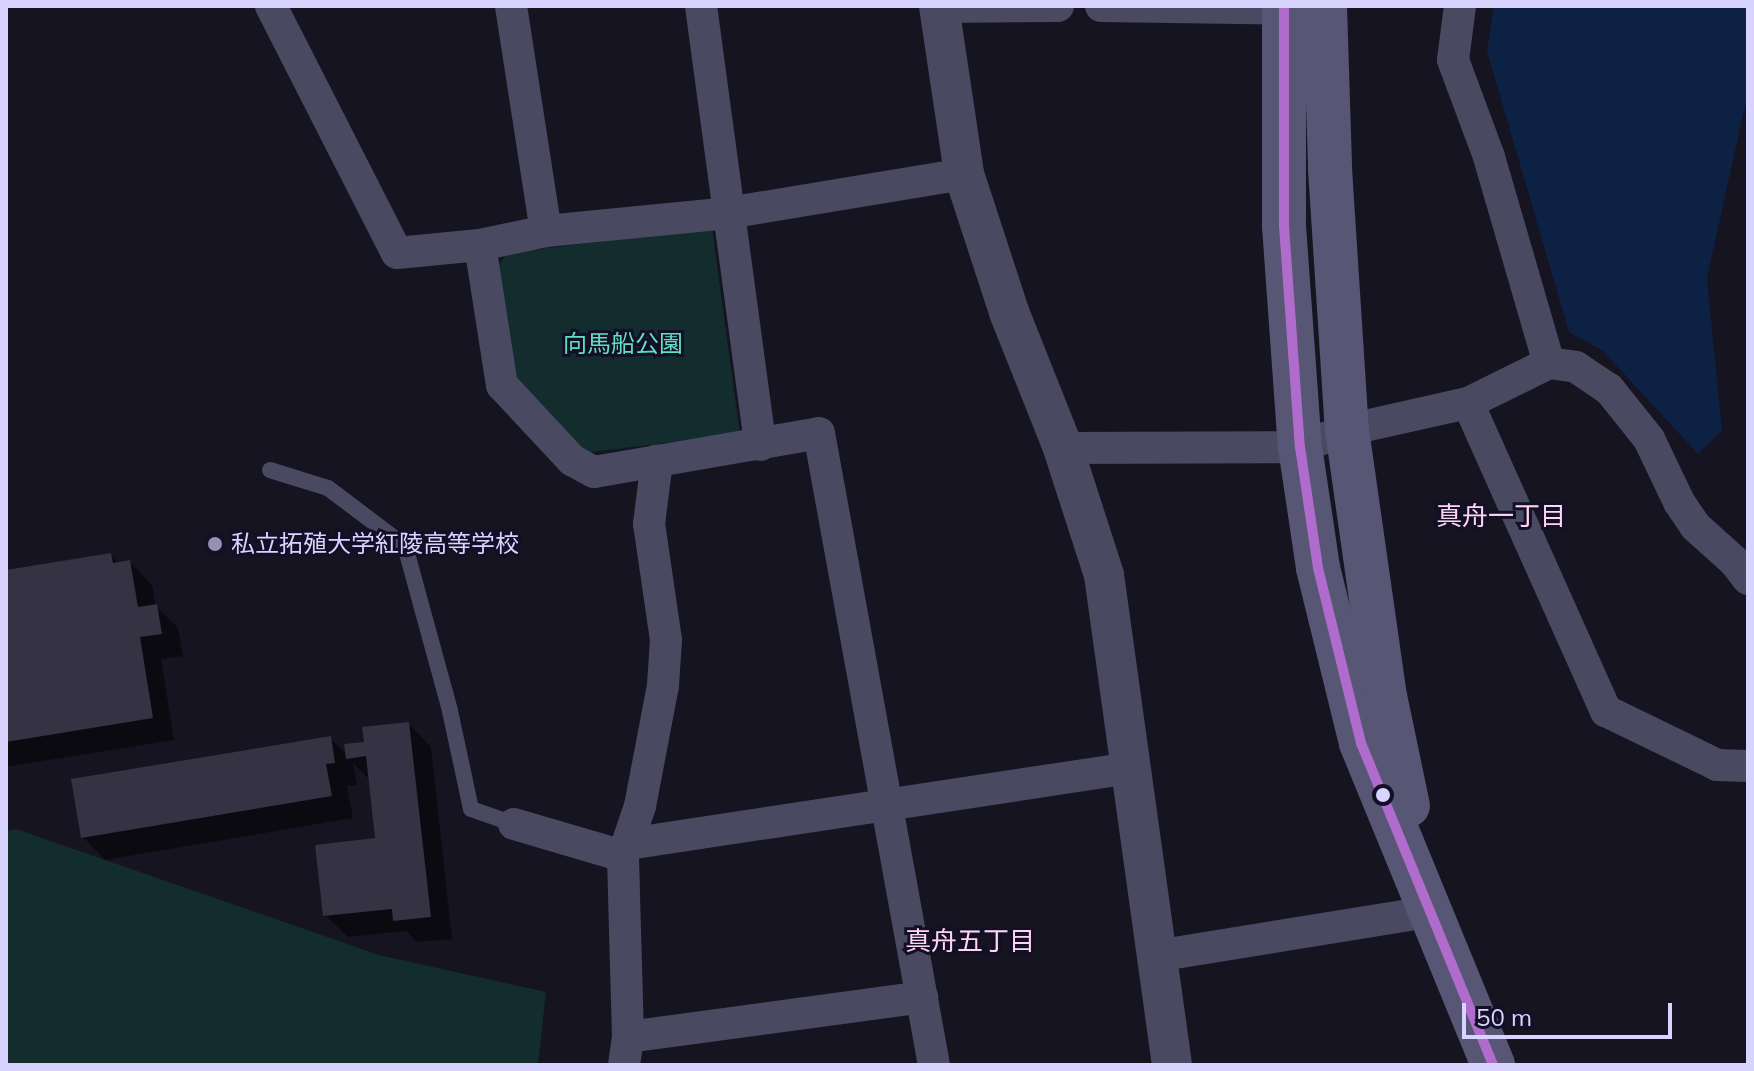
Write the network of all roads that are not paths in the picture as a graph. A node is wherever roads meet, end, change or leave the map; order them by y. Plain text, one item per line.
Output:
1 (271, 6) edge
2 (511, 6) edge
3 (701, 6) edge
4 (1058, 6) edge
5 (1101, 6) edge
6 (1460, 6) edge
7 (939, 7) edge
8 (1305, 7) edge
9 (964, 174) junction
10 (728, 213) junction
11 (546, 231) junction
12 (480, 245) junction
13 (1549, 363) junction
14 (1468, 403) junction
15 (1347, 430) junction
16 (760, 445) junction
17 (1300, 447) junction
18 (1063, 448) junction
19 (657, 461) junction
20 (270, 470) dead end
21 (1748, 579) edge
22 (1748, 766) edge
23 (1130, 768) junction
24 (887, 805) junction
25 (514, 824) joint
26 (626, 850) junction
27 (1429, 912) junction
28 (1156, 956) junction
29 (922, 997) junction
30 (626, 1051) edge
31 (934, 1065) edge
32 (1172, 1065) edge
33 (1493, 1065) edge

1 - 12 street
2 - 11 street
3 - 10 street
4 - 7 street
5 - 8 street
6 - 13 street
7 - 9 street
8 - 15 main road
8 - 17 main road
9 - 10 street
9 - 18 street
10 - 11 street
10 - 16 street
11 - 12 street
12 - 19 street
13 - 14 street
13 - 21 street
14 - 15 street
14 - 22 street
15 - 17 street
15 - 27 main road
16 - 19 street
16 - 24 street
17 - 18 street
17 - 27 main road
18 - 23 street
19 - 26 street
20 - 25 lane
23 - 24 street
23 - 28 street
24 - 26 street
24 - 29 street
25 - 26 street
26 - 30 street
27 - 28 street
27 - 33 main road
28 - 32 street
29 - 30 street
29 - 31 street

